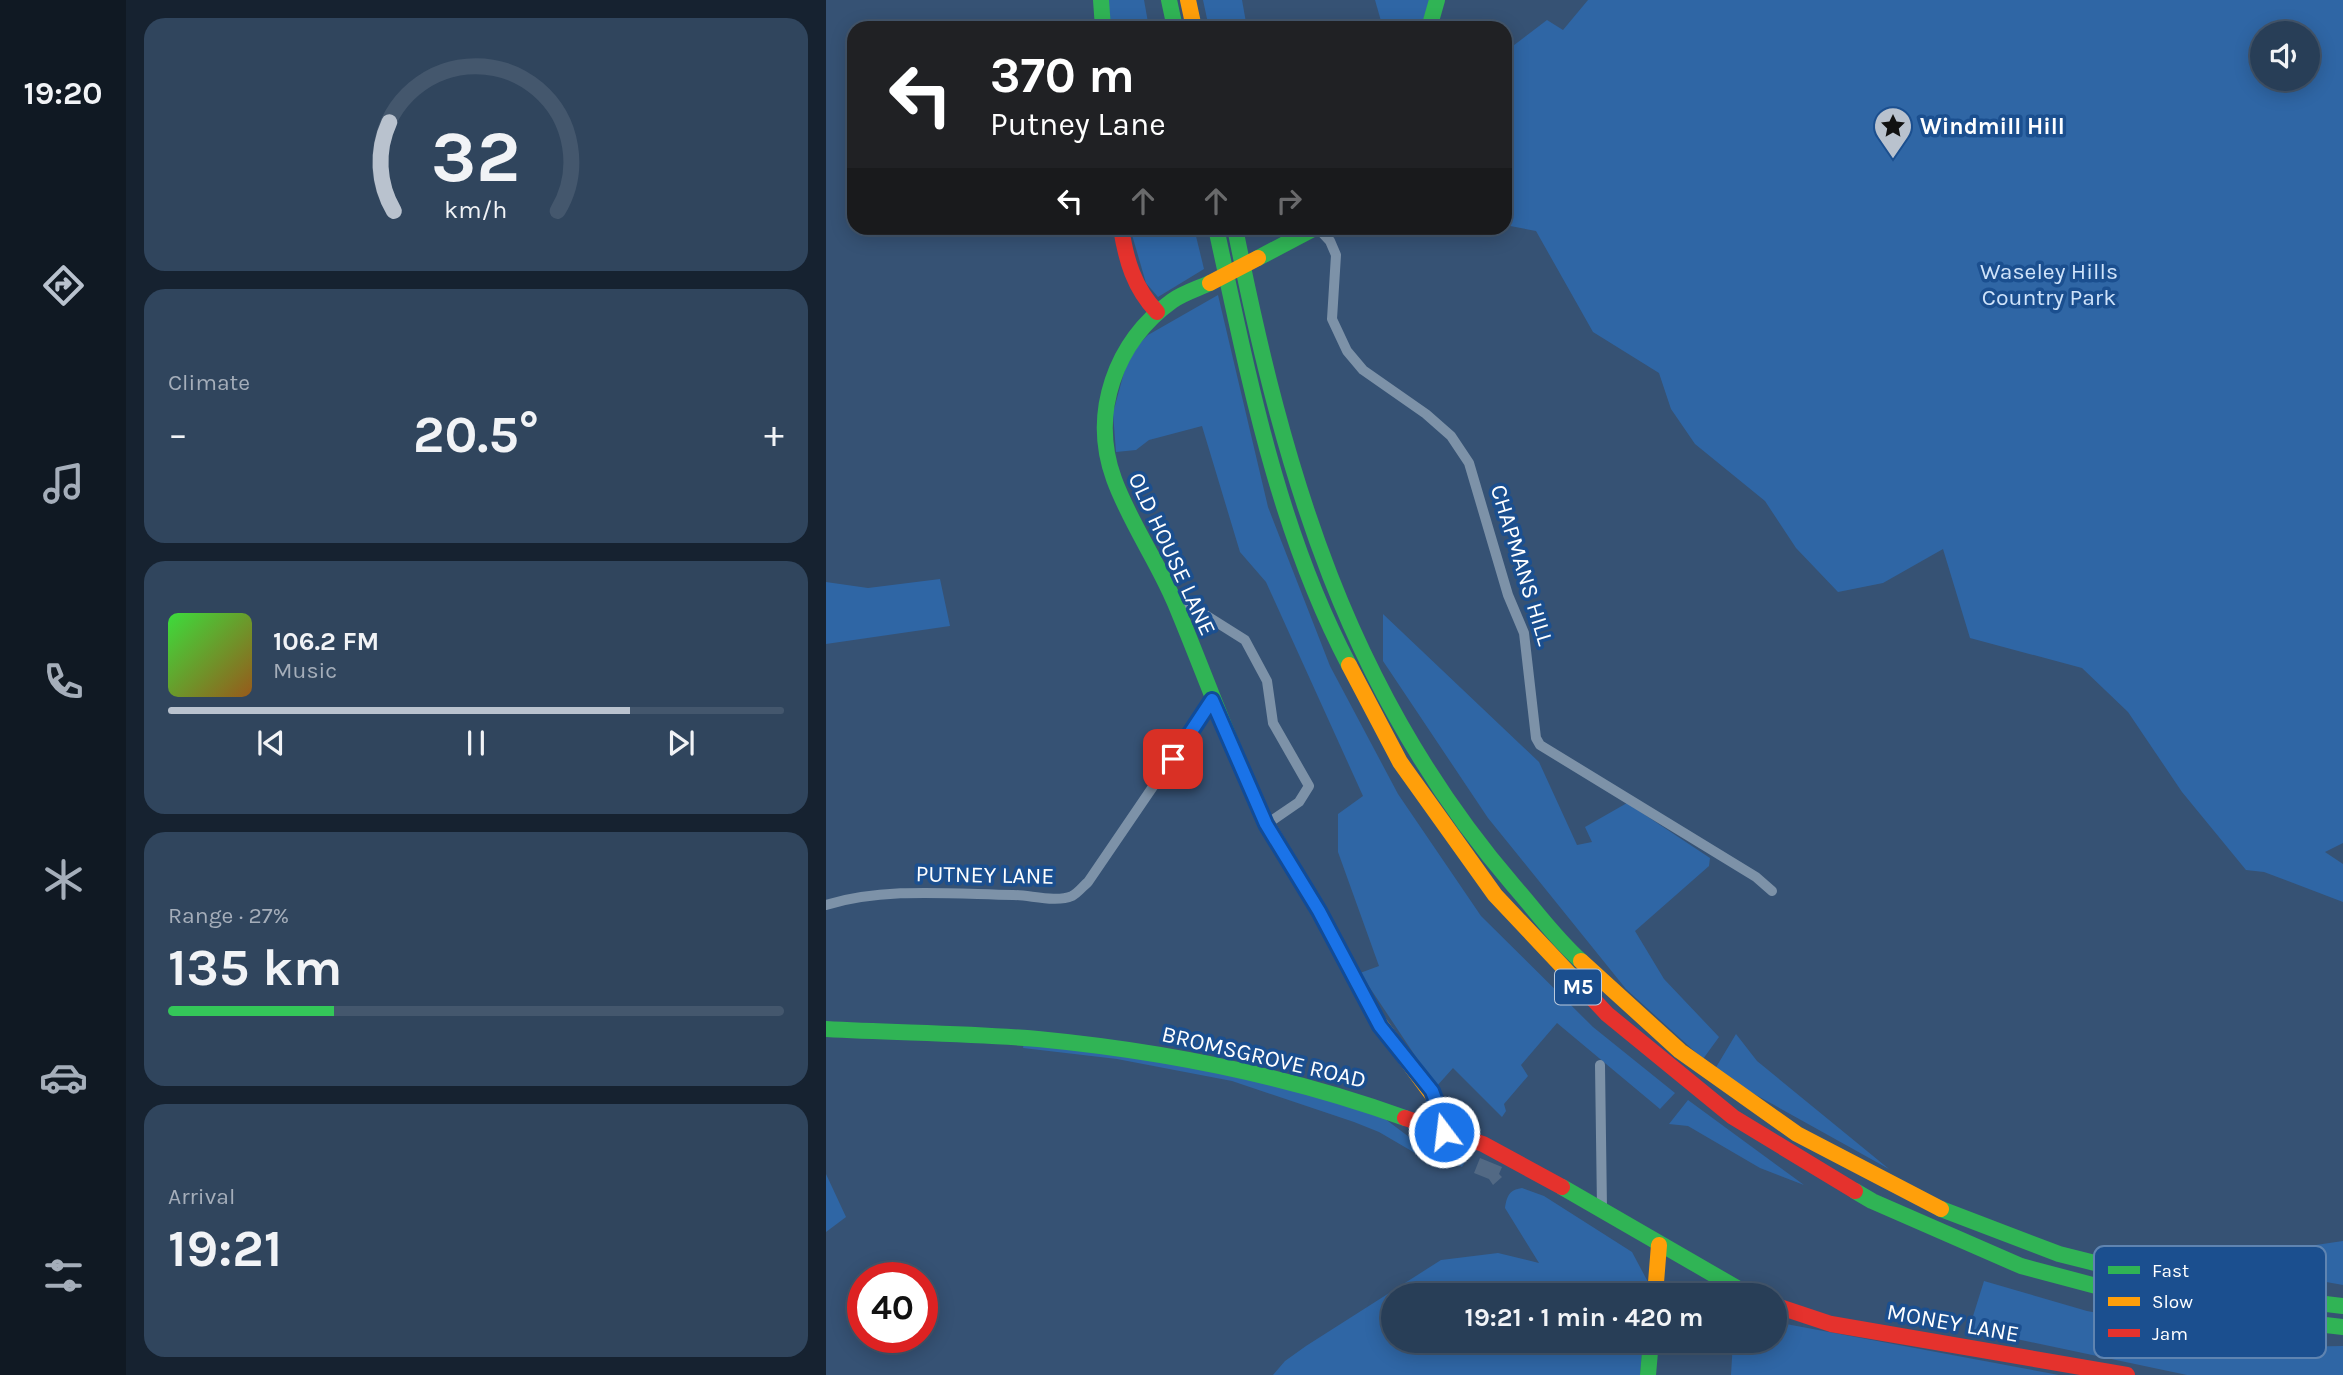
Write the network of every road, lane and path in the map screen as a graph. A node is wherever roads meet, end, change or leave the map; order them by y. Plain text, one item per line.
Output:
1 (1101, 0) edge
2 (1169, 0) edge
3 (1188, 0) edge
4 (1437, 0) edge
5 (1102, 21) edge
6 (1174, 21) edge
7 (1192, 21) edge
8 (1431, 21) edge
9 (1122, 235) edge
10 (1218, 235) edge
11 (1237, 235) edge
12 (1303, 235) edge
13 (1324, 235) edge
14 (1157, 312) junction
15 (1174, 601) junction
16 (1212, 700) junction
17 (1266, 824) junction
18 (1772, 891) dead end
19 (826, 905) edge
20 (826, 1029) edge
21 (1600, 1065) dead end
22 (1444, 1132) junction
23 (1602, 1209) junction
24 (1660, 1245) junction
25 (2094, 1265) edge
26 (1656, 1283) edge
27 (1728, 1283) edge
28 (2094, 1287) edge
29 (1787, 1309) edge
30 (1650, 1353) edge
31 (1648, 1375) edge
32 (2127, 1375) edge

1 - 5 main road
2 - 6 main road
3 - 7 main road
4 - 8 main road
9 - 14 main road
10 - 28 main road, M5
11 - 25 main road, M5
12 - 14 main road, OLD HOUSE LANE, bridge
13 - 18 street, CHAPMANS HILL
14 - 15 main road, OLD HOUSE LANE
15 - 16 main road, OLD HOUSE LANE
15 - 17 street
16 - 17 main road, OLD HOUSE LANE
16 - 19 street, PUTNEY LANE
17 - 22 main road, OLD HOUSE LANE
20 - 22 main road, BROMSGROVE ROAD
21 - 23 street
22 - 23 main road, BROMSGROVE ROAD
23 - 24 main road, BROMSGROVE ROAD
24 - 26 main road
24 - 27 main road
29 - 32 main road, MONEY LANE
30 - 31 main road

